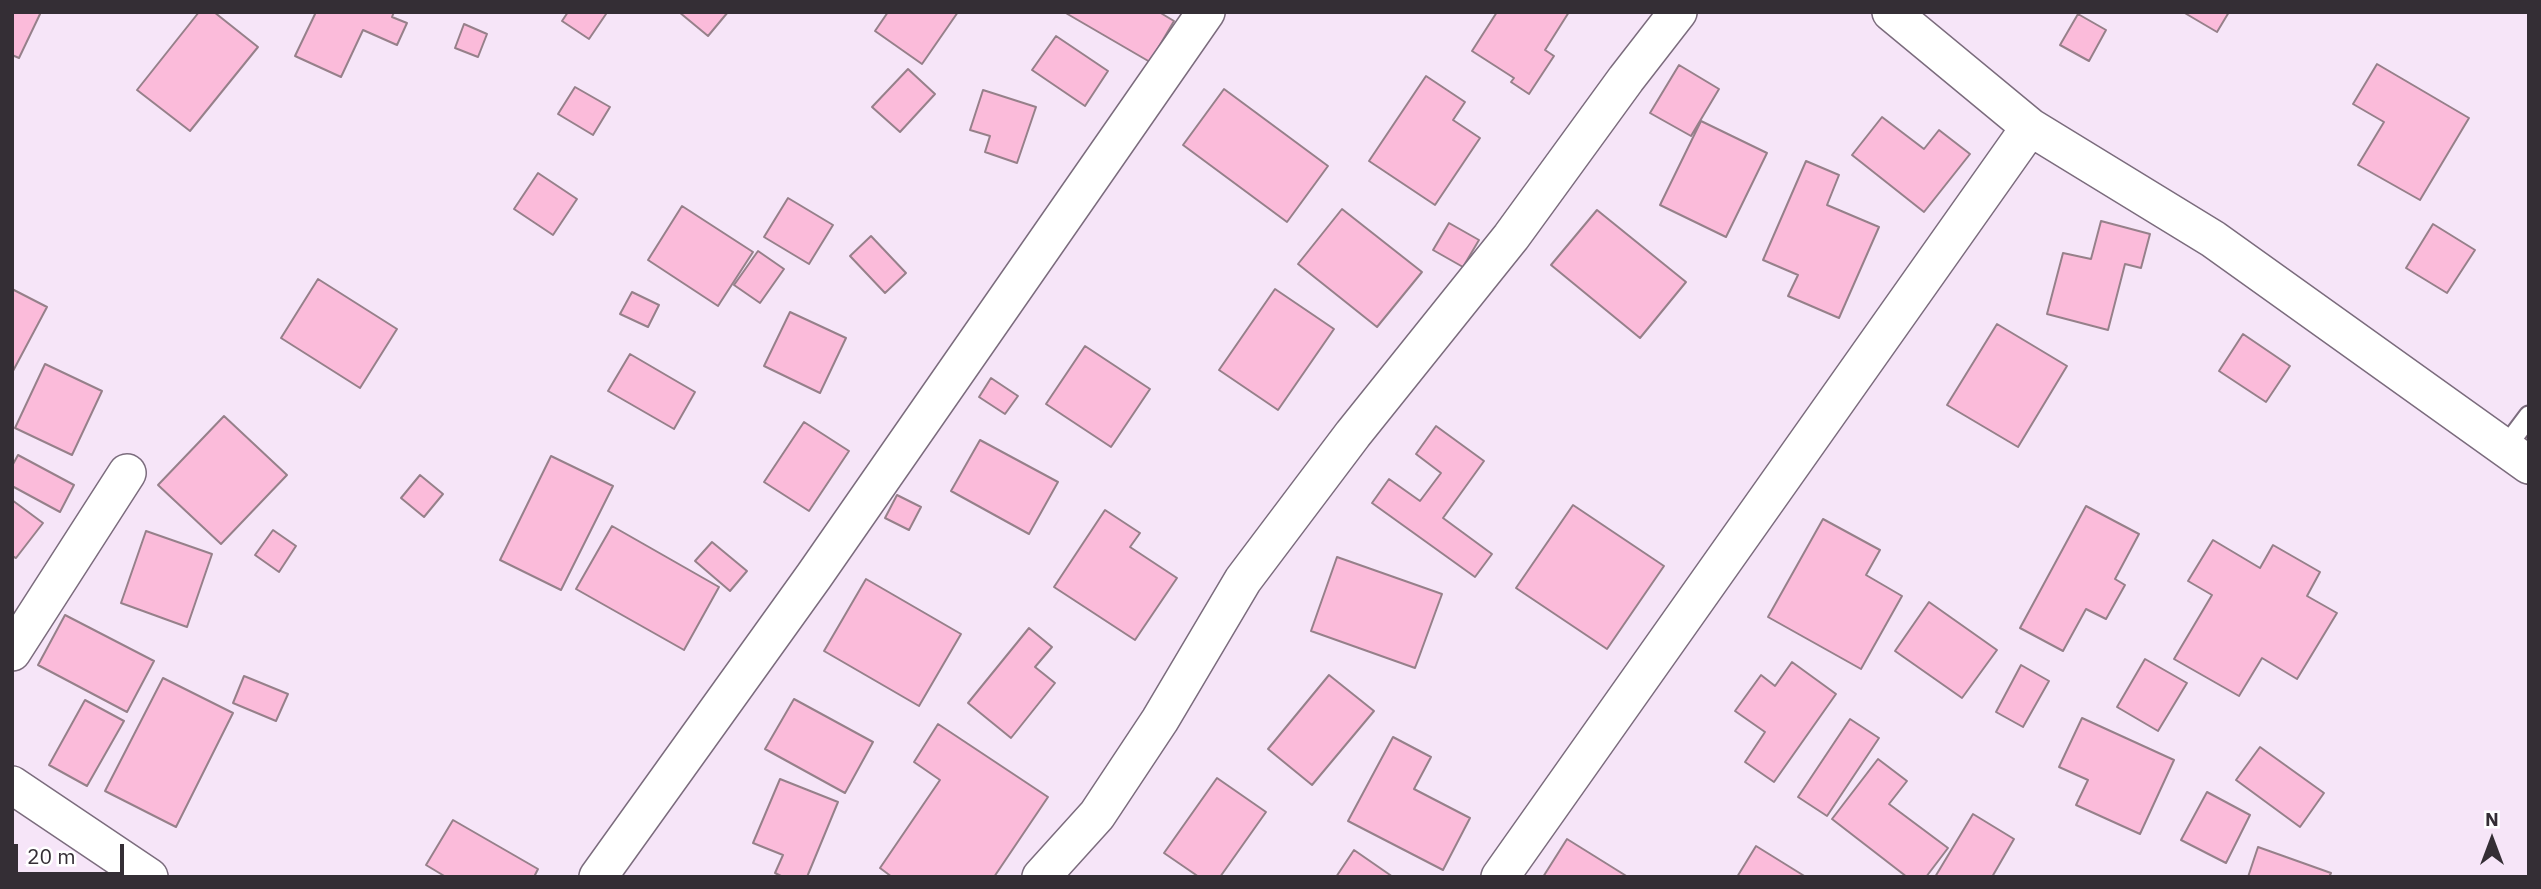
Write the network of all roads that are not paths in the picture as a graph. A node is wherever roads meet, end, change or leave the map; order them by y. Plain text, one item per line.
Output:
1 (1206, 12) edge
2 (1678, 12) edge
3 (1891, 12) edge
4 (2030, 127) junction
5 (2529, 416) edge
6 (2517, 456) edge
7 (127, 473) dead end
8 (12, 652) edge
9 (12, 785) edge
10 (149, 877) edge
11 (598, 877) edge
12 (1041, 877) edge
13 (1500, 877) edge

1 - 11 street
2 - 12 street
3 - 4 street
4 - 6 street
4 - 13 street
5 - 6 lane
7 - 8 street
9 - 10 street

